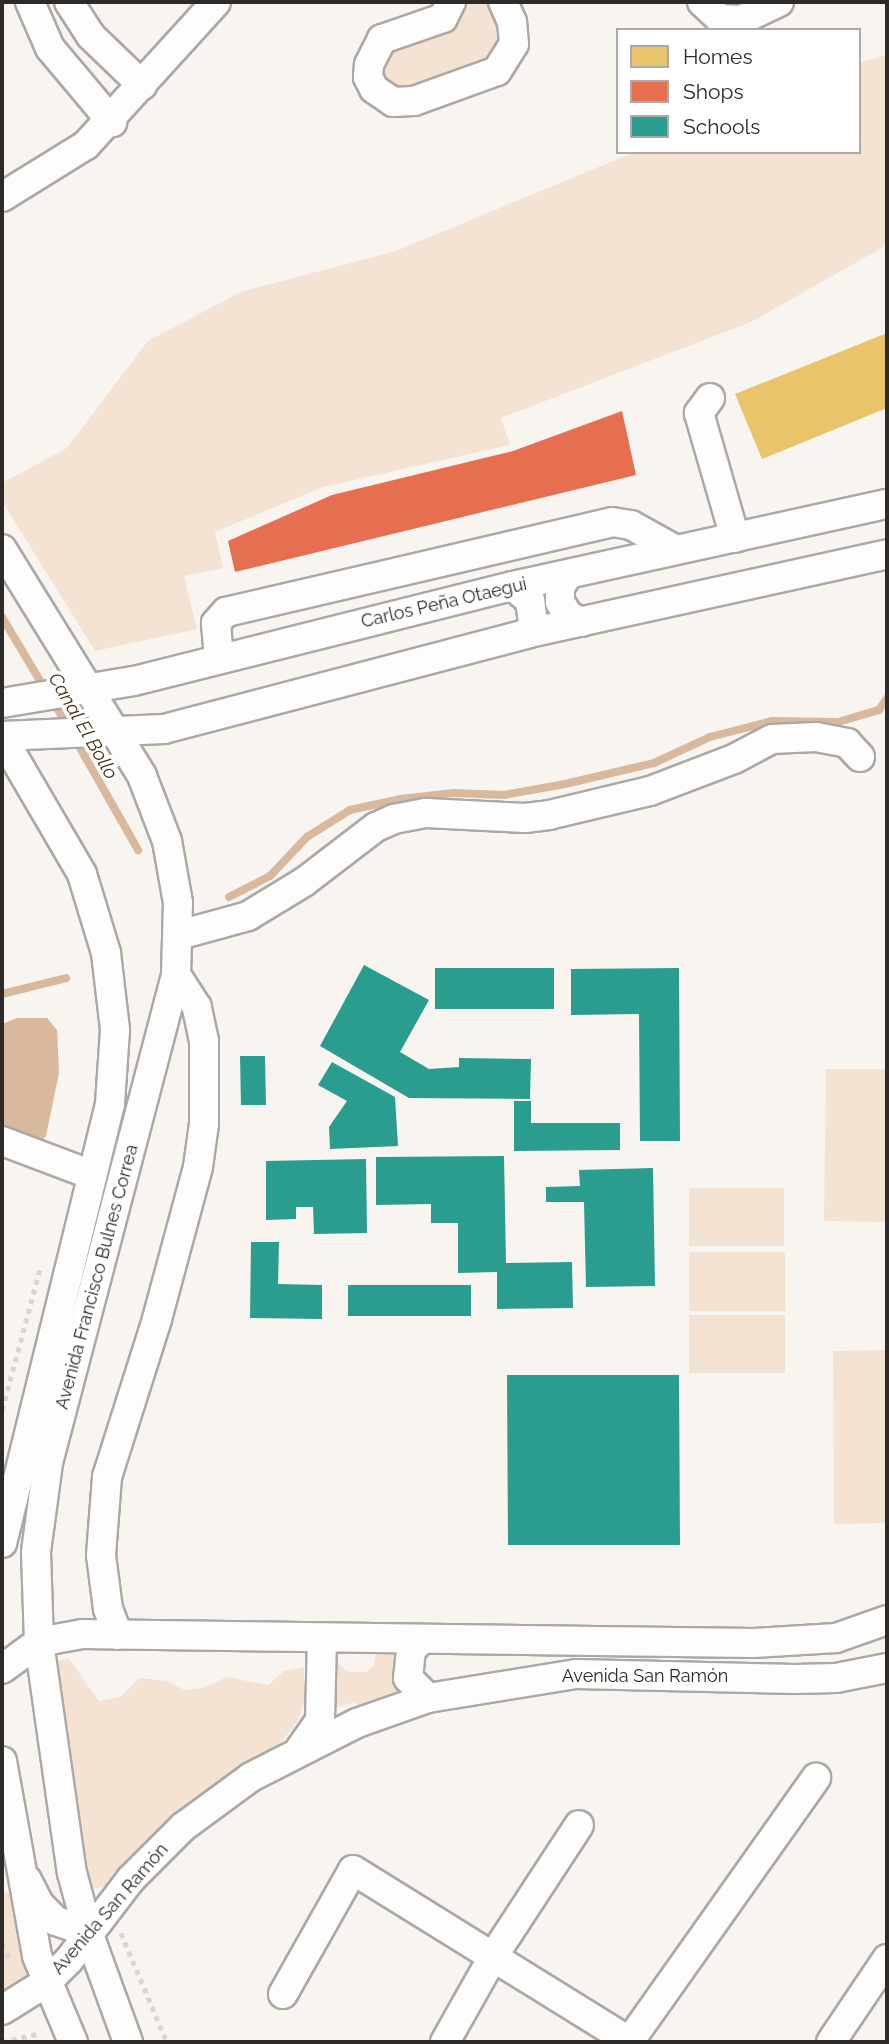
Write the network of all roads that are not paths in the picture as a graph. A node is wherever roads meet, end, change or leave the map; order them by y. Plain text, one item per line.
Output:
1 (30, 2) edge
2 (69, 2) edge
3 (216, 2) edge
4 (451, 2) edge
5 (503, 2) edge
6 (702, 2) edge
7 (779, 2) edge
8 (142, 85) junction
9 (111, 122) junction
10 (2, 197) edge
11 (710, 398) dead end
12 (887, 504) edge
13 (735, 538) junction
14 (2, 548) edge
15 (676, 550) junction
16 (887, 554) edge
17 (568, 575) junction
18 (513, 586) junction
19 (581, 622) junction
20 (529, 634) junction
21 (219, 658) junction
22 (77, 693) junction
23 (7, 702) edge
24 (100, 731) junction
25 (10, 736) edge
26 (860, 757) dead end
27 (179, 935) junction
28 (176, 975) junction
29 (2, 1141) edge
30 (92, 1175) junction
31 (2, 1543) edge
32 (887, 1620) edge
33 (118, 1635) junction
34 (322, 1638) junction
35 (421, 1640) junction
36 (38, 1642) junction
37 (2, 1668) edge
38 (887, 1668) edge
39 (428, 1698) junction
40 (298, 1751) junction
41 (816, 1778) dead end
42 (3, 1783) edge
43 (579, 1825) dead end
44 (19, 1865) junction
45 (88, 1932) junction
46 (494, 1955) junction
47 (887, 1959) edge
48 (47, 1982) junction
49 (283, 1994) dead end
50 (2, 2010) edge
51 (74, 2042) edge
52 (128, 2042) edge
53 (445, 2042) edge
54 (630, 2042) edge
55 (831, 2042) edge

1 - 9 street
2 - 8 street
3 - 8 street
4 - 5 street
6 - 7 street
8 - 9 street
9 - 10 street
11 - 13 street
12 - 13 street, Carlos Peña Otaegui
13 - 15 street, Carlos Peña Otaegui
14 - 22 street, Avenida Francisco Bulnes Correa
15 - 17 street, Carlos Peña Otaegui
15 - 21 street
16 - 19 street
17 - 18 street, Carlos Peña Otaegui
17 - 19 street
18 - 20 street
18 - 21 street, Carlos Peña Otaegui
19 - 20 street
20 - 24 street
21 - 22 street, Carlos Peña Otaegui
22 - 23 street, Carlos Peña Otaegui
22 - 24 street, Avenida Francisco Bulnes Correa
24 - 25 street
24 - 27 street, Avenida Francisco Bulnes Correa
25 - 30 street, Avenida Francisco Bulnes Correa
26 - 27 street
27 - 28 street, Avenida Francisco Bulnes Correa
28 - 33 street
28 - 36 street, Avenida Francisco Bulnes Correa
29 - 30 street
30 - 31 street, Avenida Francisco Bulnes Correa
32 - 35 street, Avenida San Ramón
33 - 34 street, Avenida San Ramón
33 - 36 street, Avenida San Ramón
34 - 35 street, Avenida San Ramón
34 - 40 street
35 - 39 street
36 - 37 street, Avenida San Ramón
36 - 45 street, Avenida Francisco Bulnes Correa
38 - 39 street, Avenida San Ramón
39 - 40 street, Avenida San Ramón
40 - 45 street, Avenida San Ramón
41 - 54 street
42 - 44 street
43 - 46 street
44 - 45 street
44 - 48 street
45 - 48 street, Avenida San Ramón
45 - 52 street, Avenida Francisco Bulnes Correa
46 - 49 street
46 - 53 street
46 - 54 street
47 - 55 street
48 - 50 street, Avenida San Ramón
48 - 51 street

